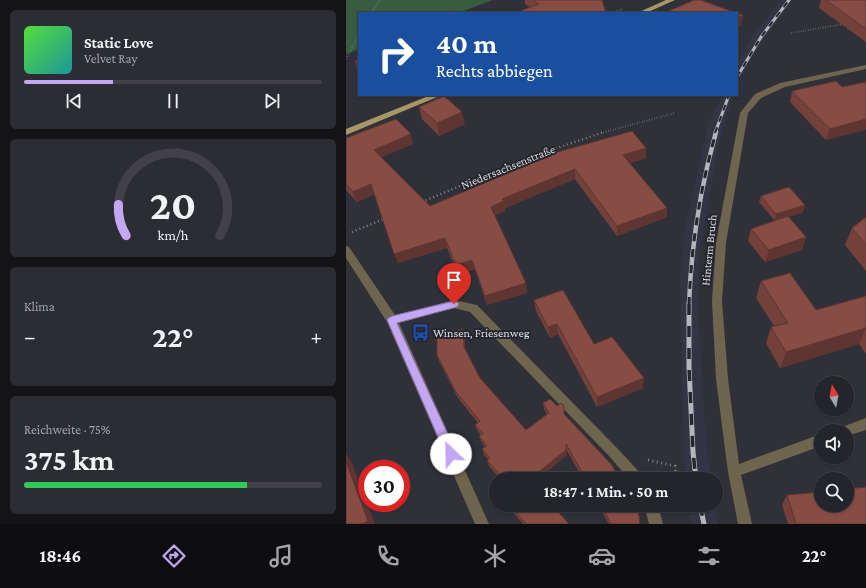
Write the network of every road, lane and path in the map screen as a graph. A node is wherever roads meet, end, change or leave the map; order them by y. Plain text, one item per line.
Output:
1 (380, 0) edge
2 (672, 0) edge
3 (372, 12) edge
4 (642, 12) edge
5 (851, 22) edge
6 (791, 33) dead end
7 (358, 37) edge
8 (346, 59) edge
9 (866, 67) edge
10 (436, 96) edge
11 (675, 113) dead end
12 (346, 132) edge
13 (417, 204) edge
14 (388, 217) edge
15 (346, 235) edge
16 (346, 250) edge
17 (392, 320) junction
18 (866, 424) edge
19 (854, 428) edge
20 (814, 443) edge
21 (631, 472) edge
22 (734, 472) junction
23 (723, 474) edge
24 (653, 512) edge
25 (482, 524) edge
26 (656, 524) edge
27 (745, 524) edge

1 - 3 path
2 - 4 main road
5 - 6 path
7 - 8 path
9 - 22 street, Hinterm Bruch
10 - 12 main road
11 - 13 path, Niedersachsenstraße
14 - 15 path
16 - 17 street
17 - 21 street
17 - 25 street
18 - 19 street
20 - 22 street
22 - 23 path
22 - 27 street, Hinterm Bruch
24 - 26 street

